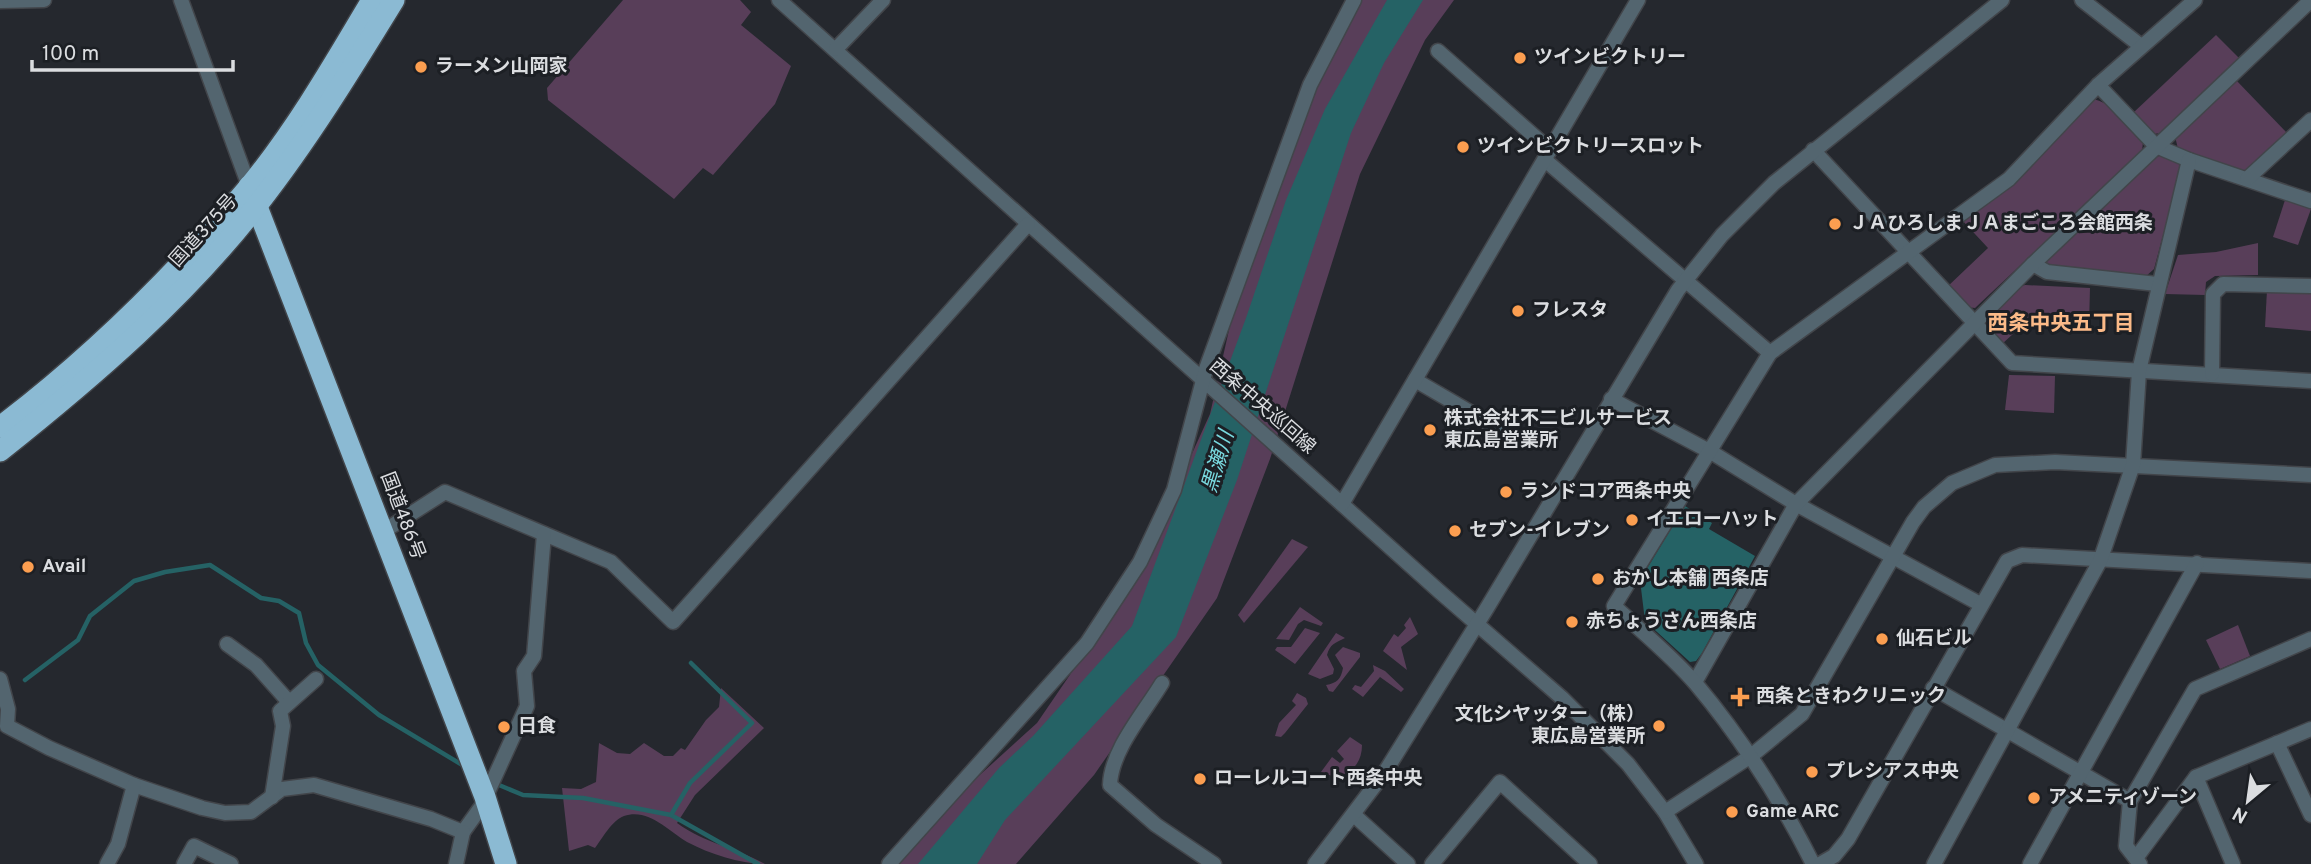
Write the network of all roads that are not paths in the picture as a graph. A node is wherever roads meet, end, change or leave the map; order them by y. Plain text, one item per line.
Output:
1 (44, 0) edge
2 (181, 0) edge
3 (372, 0) edge
4 (394, 0) edge
5 (779, 0) edge
6 (883, 0) edge
7 (1353, 0) edge
8 (1638, 0) edge
9 (2002, 0) edge
10 (2082, 0) edge
11 (2195, 0) edge
12 (2311, 0) edge
13 (0, 1) edge
14 (2141, 46) junction
15 (836, 49) junction
16 (1438, 51) dead end
17 (2098, 85) junction
18 (2311, 120) edge
19 (2156, 146) junction
20 (1813, 149) junction
21 (1547, 155) junction
22 (2189, 160) junction
23 (2247, 179) junction
24 (249, 186) junction
25 (2311, 201) edge
26 (257, 206) junction
27 (1028, 224) junction
28 (1906, 252) junction
29 (2033, 264) junction
30 (1687, 280) junction
31 (2157, 284) junction
32 (2311, 286) edge
33 (1973, 323) junction
34 (1770, 353) junction
35 (2139, 371) junction
36 (2212, 374) junction
37 (1415, 380) junction
38 (1202, 381) junction
39 (2311, 381) edge
40 (1611, 399) junction
41 (0, 427) edge
42 (25, 431) junction
43 (1506, 433) dead end
44 (0, 451) edge
45 (1710, 452) junction
46 (0, 464) edge
47 (2133, 465) junction
48 (2311, 475) edge
49 (1342, 504) junction
50 (1796, 505) junction
51 (383, 531) junction
52 (544, 534) junction
53 (1894, 556) junction
54 (2101, 561) junction
55 (2197, 563) junction
56 (2311, 571) edge
57 (1980, 604) junction
58 (1477, 625) junction
59 (2311, 639) edge
60 (227, 644) dead end
61 (0, 679) edge
62 (316, 679) dead end
63 (1695, 682) junction
64 (1162, 683) dead end
65 (1933, 688) junction
66 (289, 702) junction
67 (4, 712) edge
68 (2311, 729) edge
69 (2008, 731) junction
70 (2277, 743) junction
71 (1751, 756) junction
72 (2081, 773) junction
73 (2196, 778) junction
74 (134, 785) junction
75 (272, 797) junction
76 (485, 797) junction
77 (2130, 801) junction
78 (1665, 812) junction
79 (1354, 815) junction
80 (2311, 815) edge
81 (463, 832) junction
82 (2138, 861) edge
83 (1317, 863) edge
84 (107, 864) edge
85 (184, 864) edge
86 (231, 864) edge
87 (456, 864) edge
88 (506, 864) edge
89 (889, 864) edge
90 (1214, 864) edge
91 (1408, 864) edge
92 (1432, 864) edge
93 (1590, 864) edge
94 (1696, 864) edge
95 (1813, 864) edge
96 (1820, 864) edge
97 (1934, 864) edge
98 (2030, 864) edge
99 (2233, 864) edge

1 - 13 street
2 - 24 street
3 - 24 highway, 国道375号
4 - 26 highway, 国道375号
5 - 15 street, 西条中央巡回線
6 - 15 street
7 - 38 street
8 - 21 street
9 - 20 street
10 - 14 street
11 - 14 street
12 - 19 street
14 - 17 street
15 - 27 street, 西条中央巡回線
16 - 21 street
17 - 19 street
17 - 28 street
18 - 23 street
19 - 22 street
19 - 29 street
20 - 28 street
20 - 30 street
21 - 30 street
21 - 37 street
22 - 23 street
22 - 31 street
23 - 25 street
24 - 26 highway, 国道486号
24 - 41 highway, 国道375号
26 - 42 highway, 国道375号
26 - 51 highway, 国道486号
27 - 38 street, 西条中央巡回線
27 - 52 street
28 - 33 street
28 - 34 street
29 - 31 street
29 - 33 street
30 - 34 street
30 - 40 street
31 - 35 street
32 - 36 street
33 - 35 street
33 - 50 street
34 - 45 street
35 - 36 street
35 - 47 street
36 - 39 street
37 - 43 street
37 - 49 street
38 - 49 street, 西条中央巡回線
38 - 89 street
40 - 45 street
40 - 58 street
42 - 44 highway, 国道375号
42 - 46 street
45 - 50 street
45 - 63 street
47 - 48 street
47 - 53 street
47 - 54 street
49 - 58 street, 西条中央巡回線
50 - 53 street
50 - 63 street
51 - 52 street
51 - 76 highway, 国道486号
52 - 76 street
53 - 57 street
53 - 71 street
54 - 55 street
54 - 57 street
54 - 69 street
55 - 56 street
55 - 72 street
57 - 65 street
58 - 78 street, 西条中央巡回線
58 - 79 street
59 - 77 street
60 - 66 street
61 - 67 street
62 - 66 street
63 - 71 street
64 - 90 street
65 - 69 street
65 - 96 street
66 - 75 street
67 - 74 street
68 - 70 street
69 - 72 street
69 - 97 street
70 - 73 street
70 - 80 street
71 - 78 street
71 - 95 street
72 - 77 street
72 - 98 street
73 - 82 street
73 - 99 street
74 - 75 street
74 - 84 street
75 - 81 street
76 - 81 street
76 - 88 highway, 国道486号
77 - 82 street
78 - 94 street, 西条中央巡回線
79 - 83 street
79 - 91 street
81 - 87 street
85 - 86 street
92 - 93 street

